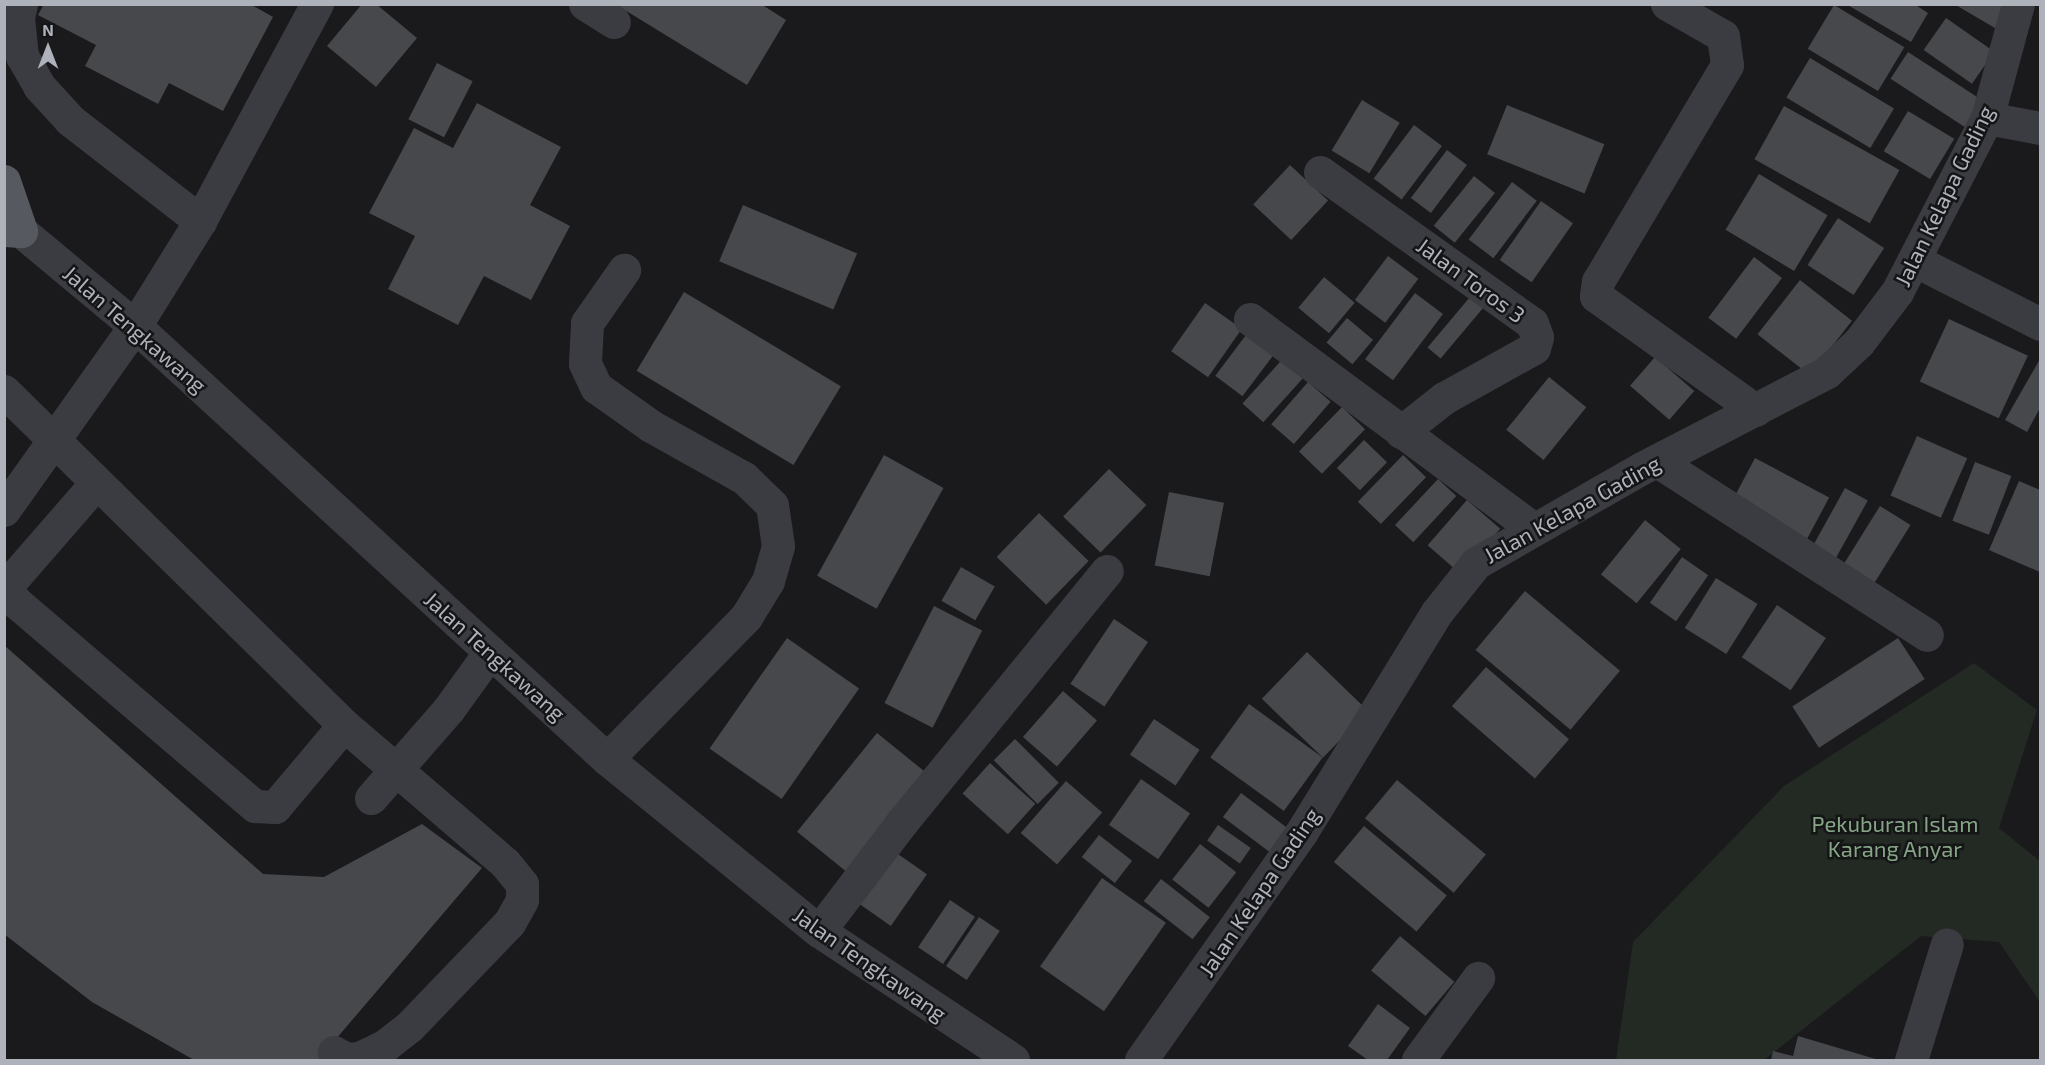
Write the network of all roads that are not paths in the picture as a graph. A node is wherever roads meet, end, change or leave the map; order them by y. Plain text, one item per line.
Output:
1 (21, 4) edge
2 (318, 4) edge
3 (585, 4) edge
4 (1667, 4) edge
5 (2018, 4) edge
6 (614, 22) dead end
7 (1987, 118) junction
8 (2040, 128) edge
9 (1320, 172) dead end
10 (4, 180) edge
11 (200, 221) junction
12 (10, 226) edge
13 (1914, 260) junction
14 (624, 270) dead end
15 (1250, 319) dead end
16 (2040, 324) edge
17 (135, 326) junction
18 (4, 392) edge
19 (1755, 410) junction
20 (1401, 432) junction
21 (54, 443) junction
22 (1656, 461) junction
23 (96, 483) junction
24 (4, 510) edge
25 (1532, 528) junction
26 (1107, 571) dead end
27 (1927, 635) dead end
28 (490, 652) junction
29 (344, 725) junction
30 (608, 759) junction
31 (396, 767) junction
32 (371, 798) dead end
33 (819, 931) junction
34 (1947, 944) dead end
35 (1478, 978) dead end
36 (334, 1052) dead end
37 (992, 1055) edge
38 (1141, 1060) edge
39 (1418, 1060) edge
40 (1911, 1060) edge

1 - 11 street
2 - 11 street
3 - 6 street
4 - 19 street
5 - 7 street, Jalan Kelapa Gading
7 - 8 street
7 - 13 street, Jalan Kelapa Gading
9 - 20 street, Jalan Toros 3
10 - 12 main road
11 - 17 street
12 - 17 street, Jalan Tengkawang
13 - 16 street
13 - 19 street, Jalan Kelapa Gading
14 - 30 street
15 - 20 street
17 - 21 street
17 - 28 street, Jalan Tengkawang
18 - 21 street
19 - 22 street, Jalan Kelapa Gading
20 - 25 street
21 - 23 street
21 - 24 street
22 - 25 street, Jalan Kelapa Gading
22 - 27 street
23 - 29 street
23 - 29 street
25 - 38 street, Jalan Kelapa Gading
26 - 33 street
28 - 30 street, Jalan Tengkawang
28 - 31 street
29 - 31 street
30 - 33 street, Jalan Tengkawang
31 - 32 street
31 - 36 street
33 - 37 street, Jalan Tengkawang
34 - 40 street
35 - 39 street

